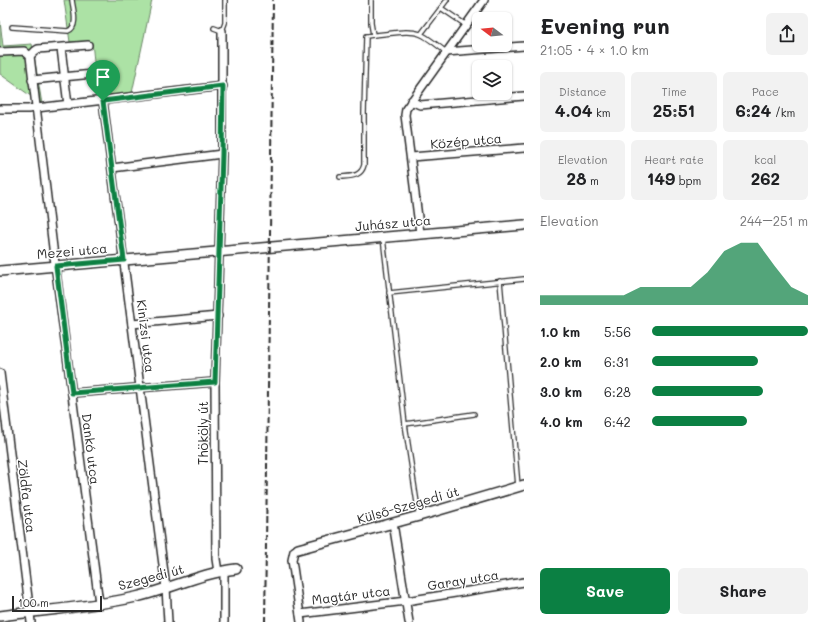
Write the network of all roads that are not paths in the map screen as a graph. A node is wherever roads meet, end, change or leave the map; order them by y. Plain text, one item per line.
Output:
1 (72, 0) edge
2 (225, 0) edge
3 (371, 0) edge
4 (447, 0) edge
5 (484, 0) edge
6 (441, 8) junction
7 (466, 25) junction
8 (12, 27) dead end
9 (214, 28) dead end
10 (222, 31) junction
11 (421, 34) junction
12 (373, 36) junction
13 (88, 45) dead end
14 (524, 46) edge
15 (61, 48) junction
16 (0, 52) edge
17 (446, 52) junction
18 (30, 56) junction
19 (93, 74) dead end
20 (65, 77) junction
21 (32, 80) junction
22 (223, 86) junction
23 (524, 96) edge
24 (103, 101) junction
25 (410, 101) junction
26 (68, 105) junction
27 (36, 108) junction
28 (0, 109) edge
29 (524, 148) edge
30 (222, 154) junction
31 (411, 157) junction
32 (112, 168) junction
33 (340, 177) dead end
34 (524, 225) edge
35 (420, 233) junction
36 (382, 237) junction
37 (265, 247) joint
38 (220, 251) junction
39 (124, 260) junction
40 (56, 266) junction
41 (0, 271) edge
42 (524, 279) edge
43 (500, 282) junction
44 (390, 293) junction
45 (218, 316) junction
46 (132, 324) junction
47 (0, 372) edge
48 (215, 382) junction
49 (140, 388) junction
50 (72, 393) junction
51 (2, 401) edge
52 (474, 414) dead end
53 (405, 424) junction
54 (521, 486) edge
55 (419, 516) junction
56 (393, 523) junction
57 (298, 549) joint
58 (236, 569) dead end
59 (221, 571) junction
60 (524, 582) edge
61 (166, 588) junction
62 (406, 601) junction
63 (99, 603) junction
64 (30, 612) junction
65 (300, 614) junction
66 (0, 616) edge
67 (31, 622) edge
68 (168, 622) edge
69 (224, 622) edge
70 (301, 622) edge
71 (409, 622) edge

1 - 8 lane
2 - 10 lane
3 - 12 lane
4 - 6 lane
5 - 7 street
6 - 7 lane
6 - 11 lane
7 - 17 street
9 - 10 lane
10 - 22 street, Thököly út
11 - 12 lane
11 - 17 lane
12 - 33 lane
13 - 15 street
14 - 17 street
15 - 18 street
15 - 20 street
16 - 18 street
17 - 25 street
18 - 21 street, Dankó utca
19 - 20 street
20 - 21 street
20 - 26 street
21 - 27 street, Dankó utca
22 - 24 street
22 - 30 street, Thököly út
23 - 25 street
24 - 26 street
24 - 32 street, Kinizsi utca
25 - 31 street
26 - 27 street
27 - 28 street
27 - 40 street, Dankó utca
29 - 31 street, Közép utca
30 - 32 street
30 - 38 street, Thököly út
31 - 35 street
32 - 39 street, Kinizsi utca
34 - 35 street, Juhász utca
35 - 36 street, Juhász utca
36 - 37 street, Juhász utca
36 - 44 lane
37 - 38 street, Mezei utca
38 - 39 street, Mezei utca
38 - 45 street, Thököly út
39 - 40 street, Mezei utca
39 - 46 street, Kinizsi utca
40 - 41 street, Mezei utca
40 - 50 street, Dankó utca
42 - 43 lane
43 - 44 lane
43 - 54 lane
44 - 53 lane
45 - 46 street
45 - 48 street, Thököly út
46 - 49 street, Kinizsi utca
47 - 51 street, Zöldfa utca
48 - 49 street
48 - 59 street, Thököly út
49 - 50 street
49 - 61 street, Kinizsi utca
50 - 63 street, Dankó utca
51 - 64 street, Zöldfa utca
52 - 53 lane
53 - 55 lane
54 - 55 street, Külső-Szegedi út
55 - 56 street, Külső-Szegedi út
56 - 57 street, Külső-Szegedi út
56 - 62 street
57 - 65 street
58 - 59 street, Szegedi út
59 - 61 street, Szegedi út
59 - 69 street, Thököly út
60 - 62 street, Garay utca
61 - 63 street, Szegedi út
61 - 68 street, Kinizsi utca
62 - 65 street, Magtár utca
62 - 71 street
63 - 64 street, Szegedi út
64 - 66 street, Szegedi út
64 - 67 street, Zöldfa utca
65 - 70 street

